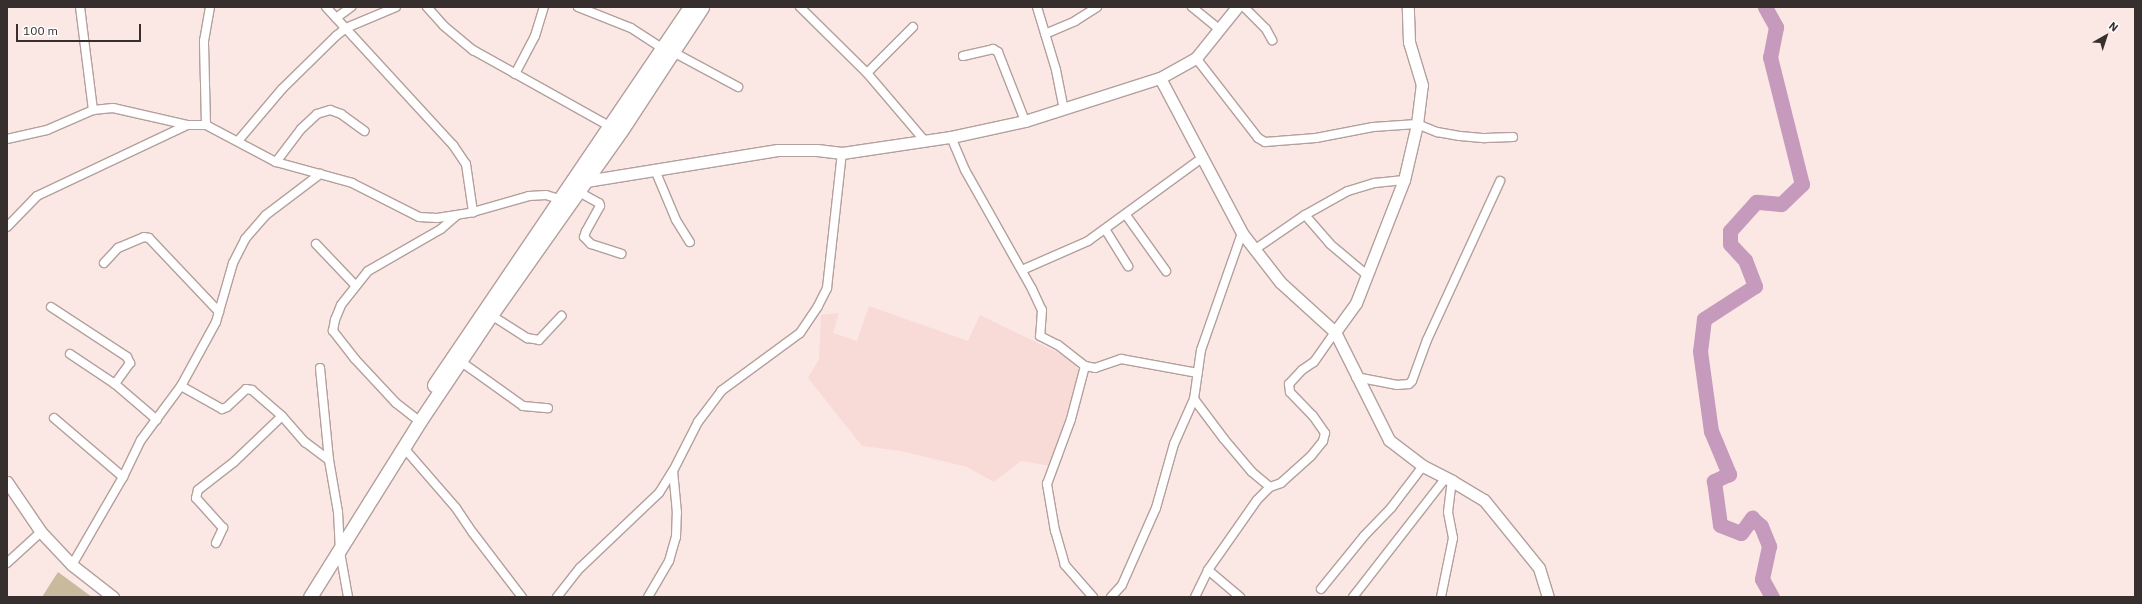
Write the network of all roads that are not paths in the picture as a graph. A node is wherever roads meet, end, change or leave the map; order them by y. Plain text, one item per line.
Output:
1 (80, 7) edge
2 (210, 7) edge
3 (326, 7) edge
4 (351, 7) edge
5 (396, 7) edge
6 (427, 7) edge
7 (544, 7) edge
8 (578, 7) edge
9 (690, 7) edge
10 (702, 7) edge
11 (800, 7) edge
12 (1037, 7) edge
13 (1097, 7) edge
14 (1192, 7) edge
15 (1237, 7) edge
16 (1244, 7) edge
17 (1408, 7) edge
18 (336, 18) junction
19 (913, 27) dead end
20 (346, 28) junction
21 (1219, 29) junction
22 (1045, 34) junction
23 (1272, 40) dead end
24 (667, 50) junction
25 (963, 56) dead end
26 (1196, 58) junction
27 (867, 73) junction
28 (515, 74) junction
29 (1160, 78) junction
30 (738, 87) dead end
31 (93, 110) junction
32 (1064, 110) junction
33 (1024, 121) junction
34 (1417, 124) junction
35 (187, 125) junction
36 (206, 125) junction
37 (609, 126) junction
38 (364, 131) dead end
39 (951, 137) junction
40 (1513, 137) dead end
41 (7, 139) edge
42 (924, 140) junction
43 (238, 141) junction
44 (842, 153) junction
45 (1202, 158) junction
46 (276, 162) junction
47 (655, 170) junction
48 (320, 174) junction
49 (1404, 180) junction
50 (1500, 181) dead end
51 (582, 186) junction
52 (559, 199) junction
53 (473, 212) junction
54 (458, 214) junction
55 (1126, 214) junction
56 (1305, 215) junction
57 (7, 227) edge
58 (1105, 229) junction
59 (1242, 233) junction
60 (690, 242) dead end
61 (316, 244) dead end
62 (1254, 250) junction
63 (621, 254) dead end
64 (104, 263) dead end
65 (1128, 266) dead end
66 (1022, 270) junction
67 (1166, 272) dead end
68 (1367, 275) junction
69 (355, 285) junction
70 (51, 307) dead end
71 (219, 312) junction
72 (491, 316) junction
73 (561, 316) dead end
74 (1335, 332) junction
75 (70, 354) dead end
76 (460, 361) junction
77 (1085, 366) junction
78 (320, 368) dead end
79 (1198, 373) junction
80 (1356, 377) junction
81 (115, 384) junction
82 (181, 386) junction
83 (1194, 399) junction
84 (548, 408) dead end
85 (282, 416) junction
86 (414, 417) junction
87 (54, 418) dead end
88 (157, 420) junction
89 (404, 448) junction
90 (330, 460) junction
91 (1422, 466) junction
92 (673, 471) junction
93 (123, 476) junction
94 (1449, 480) junction
95 (7, 482) edge
96 (1270, 488) junction
97 (40, 532) junction
98 (340, 536) junction
99 (216, 543) dead end
100 (340, 552) junction
101 (7, 563) edge
102 (72, 565) junction
103 (1208, 570) junction
104 (1322, 589) dead end
105 (517, 595) edge
106 (111, 597) edge
107 (300, 597) edge
108 (310, 597) edge
109 (348, 597) edge
110 (557, 597) edge
111 (648, 597) edge
112 (1093, 597) edge
113 (1111, 597) edge
114 (1195, 597) edge
115 (1240, 597) edge
116 (1353, 597) edge
117 (1441, 597) edge
118 (1548, 597) edge

1 - 31 street
2 - 36 street
3 - 18 street
4 - 18 street
5 - 20 street
6 - 28 street
7 - 28 street
8 - 24 street
9 - 24 main road
10 - 24 main road
11 - 27 street
12 - 22 street
13 - 22 street
14 - 21 street
15 - 21 street
16 - 23 street
17 - 34 street
18 - 20 street
19 - 27 street
20 - 43 street
20 - 53 street
21 - 26 street
22 - 32 street
24 - 30 street
24 - 37 main road
24 - 51 main road
25 - 33 street
26 - 29 street
26 - 34 street
27 - 42 street
28 - 37 street
29 - 32 street
29 - 45 street
31 - 35 street
31 - 41 street
32 - 33 street
33 - 39 street
34 - 40 street
34 - 49 street
35 - 36 street
35 - 57 street
36 - 43 street
37 - 52 main road
38 - 46 street
39 - 42 street
39 - 66 street
42 - 44 street
43 - 46 street
44 - 47 street
44 - 92 street
45 - 55 street
45 - 59 street
46 - 48 street
47 - 51 street
47 - 60 street
48 - 54 street
48 - 71 street
49 - 56 street
49 - 68 street
50 - 80 street
51 - 63 street
51 - 72 main road
52 - 53 street
52 - 86 main road
53 - 54 street
54 - 69 street
55 - 58 street
55 - 67 street
56 - 62 street
56 - 68 street
58 - 65 street
58 - 66 street
59 - 62 street
59 - 79 street
61 - 69 street
62 - 74 street
64 - 71 street
66 - 77 street
68 - 74 street
69 - 86 street
70 - 81 street
71 - 82 street
72 - 73 street
72 - 76 main road
74 - 80 street
74 - 96 street
75 - 81 street
76 - 84 street
76 - 89 main road
77 - 79 street
77 - 112 street
78 - 90 street
79 - 83 street
80 - 91 street
81 - 88 street
82 - 85 street
82 - 88 street
83 - 96 street
83 - 113 street
85 - 90 street
85 - 99 street
86 - 98 main road
87 - 93 street
88 - 93 street
89 - 100 main road
89 - 105 street
90 - 98 street
91 - 94 street
91 - 104 street
92 - 110 street
92 - 111 street
93 - 102 street
94 - 116 street
94 - 117 street
94 - 118 street
95 - 97 street
96 - 103 street
97 - 101 street
97 - 102 street
98 - 100 street
98 - 107 main road
100 - 108 main road
100 - 109 street
102 - 106 street
103 - 114 street
103 - 115 street

